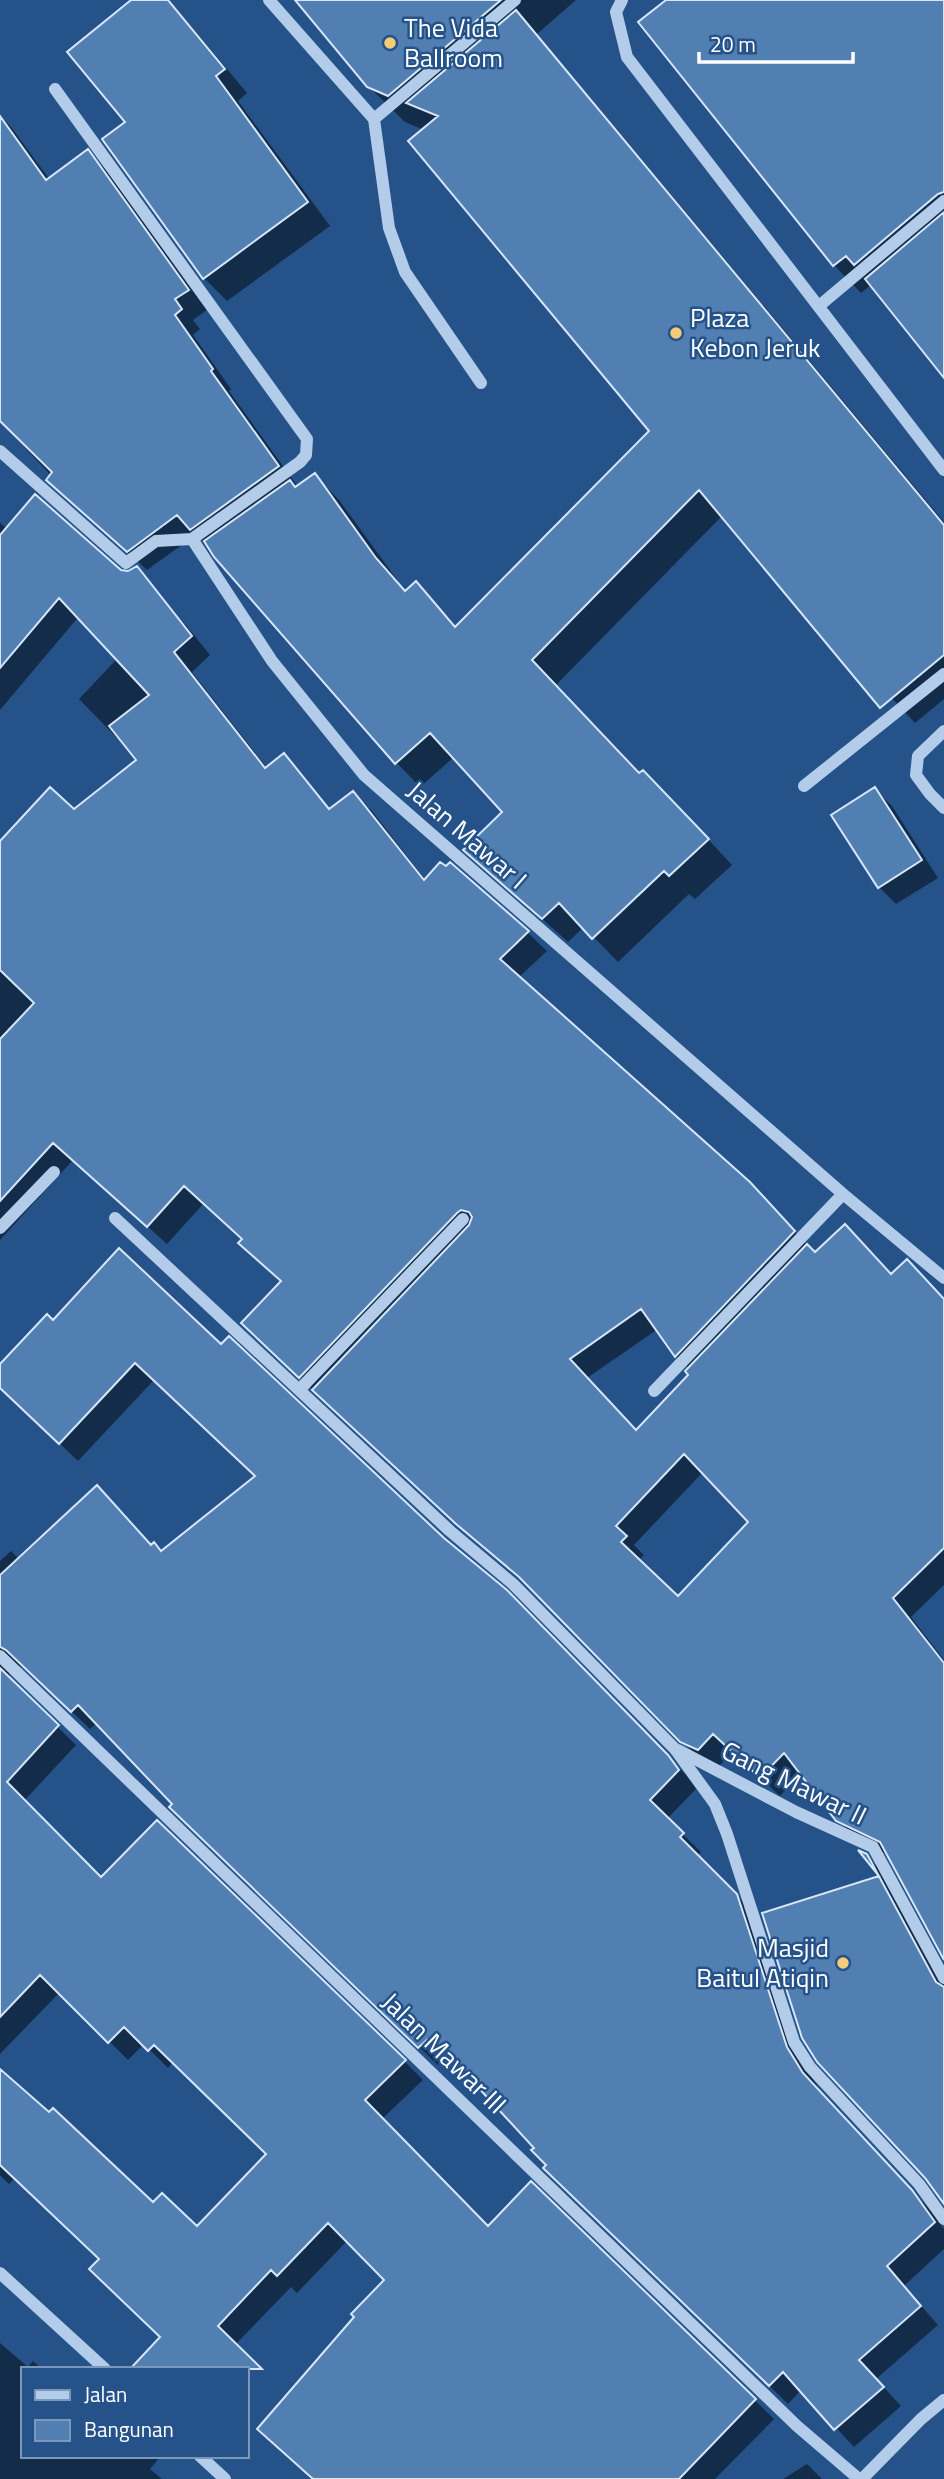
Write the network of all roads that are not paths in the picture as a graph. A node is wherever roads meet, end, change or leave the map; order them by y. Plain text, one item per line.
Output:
1 (269, 0) edge
2 (515, 0) edge
3 (622, 0) edge
4 (55, 89) dead end
5 (374, 119) junction
6 (944, 201) edge
7 (819, 306) junction
8 (481, 383) dead end
9 (0, 450) edge
10 (944, 470) edge
11 (192, 539) junction
12 (944, 674) edge
13 (944, 731) edge
14 (804, 786) dead end
15 (944, 808) edge
16 (54, 1172) dead end
17 (843, 1194) junction
18 (115, 1218) dead end
19 (463, 1219) dead end
20 (0, 1228) edge
21 (944, 1278) edge
22 (300, 1389) junction
23 (654, 1391) dead end
24 (0, 1656) edge
25 (675, 1749) junction
26 (944, 1978) edge
27 (944, 2219) edge
28 (0, 2273) edge
29 (102, 2367) edge
30 (944, 2400) edge
31 (202, 2458) edge
32 (225, 2479) edge
33 (860, 2479) edge

1 - 5 street
2 - 5 street
3 - 7 street
4 - 11 street
5 - 8 street
6 - 7 street
7 - 10 street
9 - 11 street
11 - 17 street, Jalan Mawar I
12 - 14 street
13 - 15 street
16 - 20 street
17 - 21 street, Jalan Mawar I
17 - 23 street
18 - 22 street
19 - 22 street
22 - 25 street
24 - 33 street, Jalan Mawar III
25 - 26 street, Gang Mawar II
25 - 27 street
28 - 29 street
30 - 33 street
31 - 32 street

